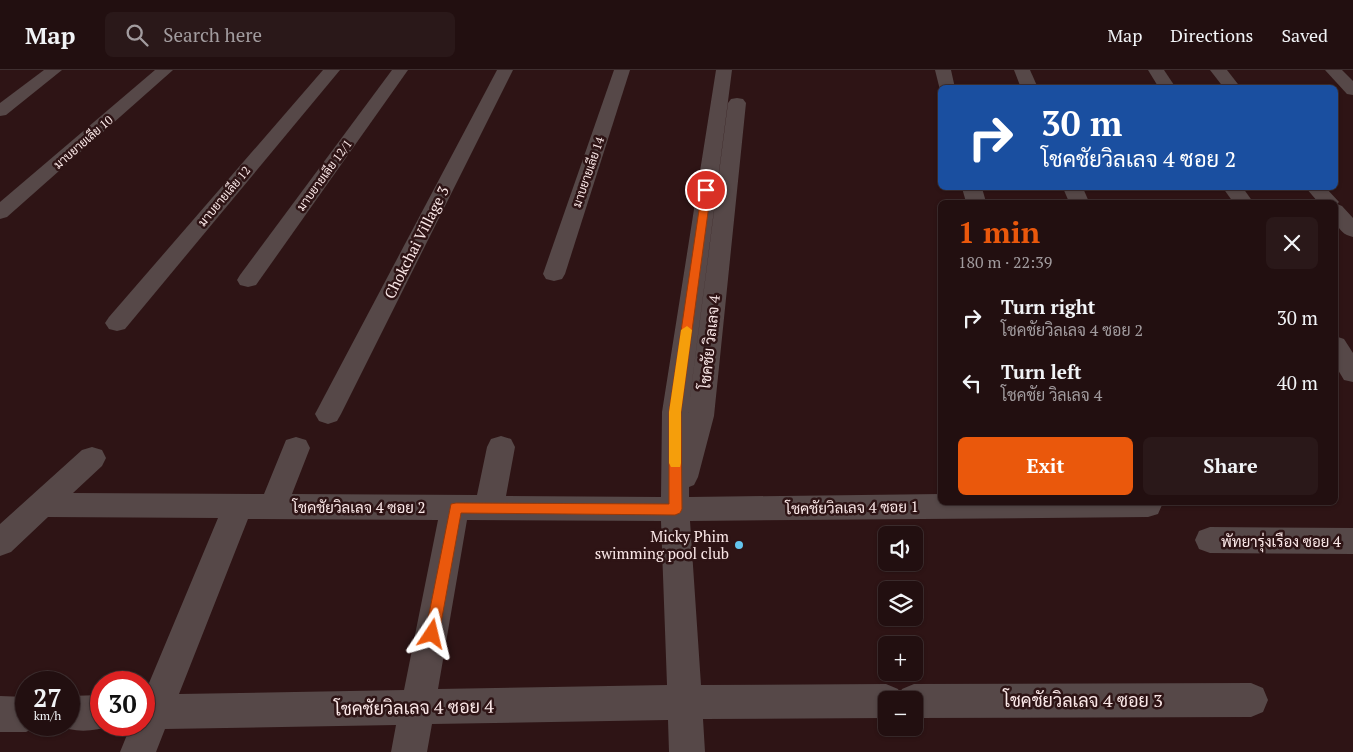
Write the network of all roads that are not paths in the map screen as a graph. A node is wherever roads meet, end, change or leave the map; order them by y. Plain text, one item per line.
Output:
1 (54, 70) edge
2 (165, 70) edge
3 (332, 70) edge
4 (400, 70) edge
5 (505, 70) edge
6 (622, 70) edge
7 (724, 70) edge
8 (741, 70) edge
9 (943, 70) edge
10 (1022, 70) edge
11 (1156, 70) edge
12 (1218, 70) edge
13 (1333, 70) edge
14 (946, 85) edge
15 (1029, 85) edge
16 (1166, 85) edge
17 (1230, 85) edge
18 (1353, 90) edge
19 (0, 111) edge
20 (719, 172) junction
21 (1318, 190) edge
22 (1327, 200) edge
23 (0, 213) edge
24 (1338, 214) edge
25 (1353, 232) edge
26 (554, 274) dead end
27 (248, 280) dead end
28 (117, 323) dead end
29 (1338, 350) edge
30 (1353, 373) edge
31 (328, 414) dead end
32 (501, 447) dead end
33 (296, 448) dead end
34 (92, 458) dead end
35 (42, 505) junction
36 (1053, 505) edge
37 (238, 506) junction
38 (273, 506) junction
39 (456, 508) junction
40 (489, 508) junction
41 (675, 509) junction
42 (1210, 540) dead end
43 (1353, 541) edge
44 (0, 543) edge
45 (155, 697) edge
46 (1251, 700) dead end
47 (878, 701) edge
48 (923, 701) edge
49 (685, 702) junction
50 (419, 707) junction
51 (155, 711) edge
52 (0, 714) edge
53 (15, 714) edge
54 (142, 736) edge
55 (138, 752) edge
56 (409, 752) edge
57 (687, 752) edge

1 - 19 street
2 - 23 street, มาบยายเลีย 10
3 - 28 street, มาบยายเลีย 12
4 - 27 street, มาบยายเลีย 12/1
5 - 31 street, Chokchai Village 3
6 - 26 street, มาบยายเลีย 14
7 - 20 street, โชคชัย วิลเลจ 4
8 - 20 street, โชคชัย วิลเลจ 4
9 - 14 street
10 - 15 street
11 - 16 street
12 - 17 street
13 - 18 street
20 - 41 street, โชคชัย วิลเลจ 4
21 - 22 street
24 - 25 street
29 - 30 street
32 - 40 street
33 - 38 street
34 - 35 street
35 - 37 street, โชคชัยวิลเลจ 4 ซอย 2
35 - 44 street
36 - 41 street, โชคชัยวิลเลจ 4 ซอย 1
37 - 38 street, โชคชัยวิลเลจ 4 ซอย 2
37 - 45 street
38 - 39 street, โชคชัยวิลเลจ 4 ซอย 2
39 - 40 street, โชคชัยวิลเลจ 4 ซอย 2
39 - 50 street
40 - 41 street, โชคชัยวิลเลจ 4 ซอย 2
41 - 49 street, โชคชัย วิลเลจ 4
42 - 43 street, พัทยารุ่งเรือง ซอย 4
46 - 48 street, โชคชัยวิลเลจ 4 ซอย 3
47 - 49 street
49 - 50 street, โชคชัยวิลเลจ 4 ซอย 4
49 - 57 street, โชคชัย วิลเลจ 4
50 - 51 street, โชคชัยวิลเลจ 4 ซอย 4
50 - 56 street
52 - 53 street
54 - 55 street

